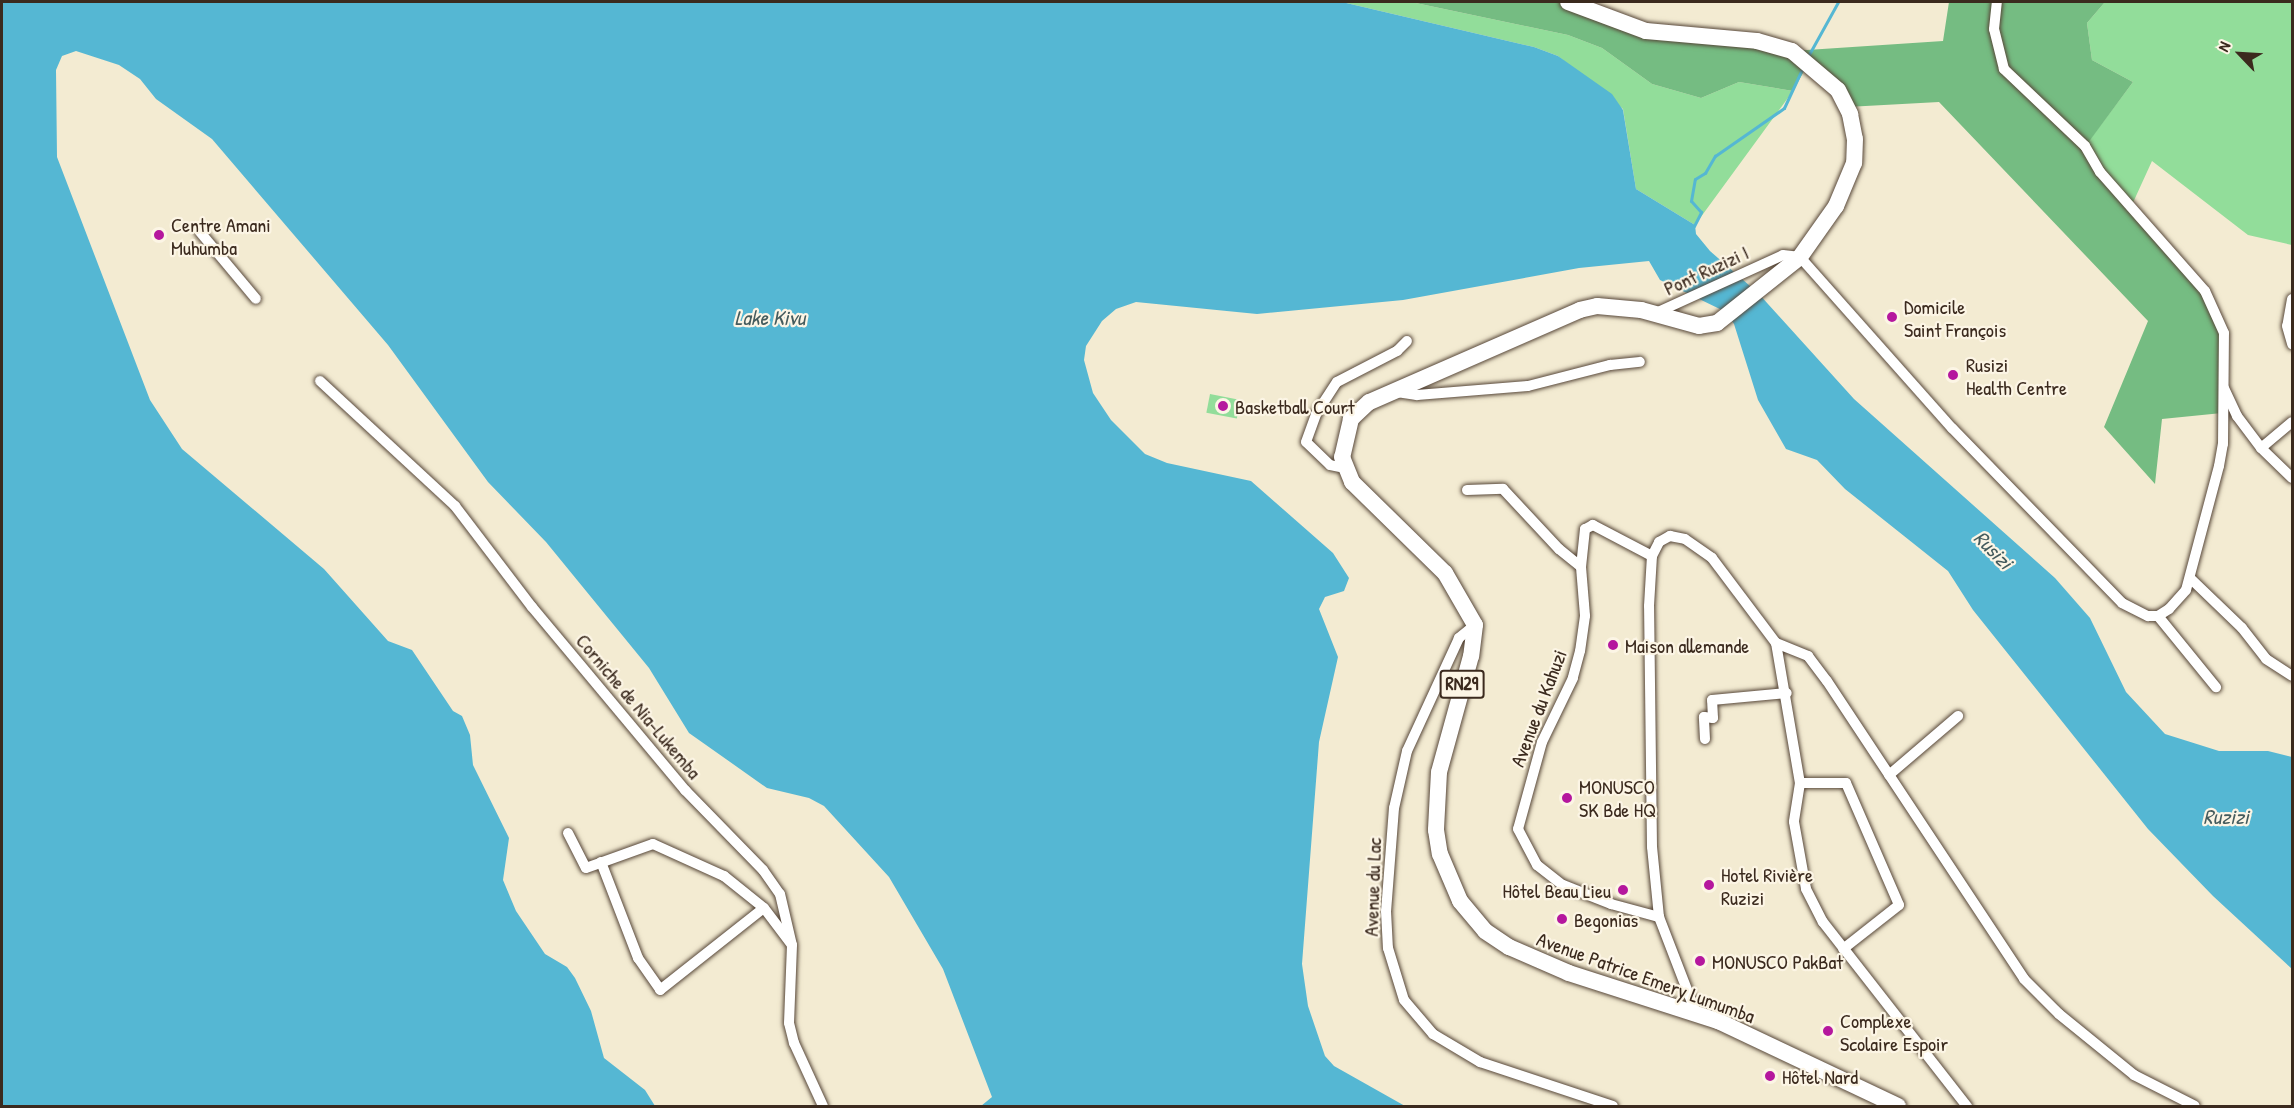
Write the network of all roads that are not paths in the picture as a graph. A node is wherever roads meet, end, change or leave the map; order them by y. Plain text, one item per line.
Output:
1 (1568, 2) edge
2 (1997, 2) edge
3 (200, 232) dead end
4 (1800, 256) junction
5 (256, 299) dead end
6 (2292, 299) edge
7 (1658, 312) junction
8 (1407, 341) dead end
9 (2292, 344) edge
10 (1640, 362) dead end
11 (320, 381) dead end
12 (2223, 385) junction
13 (1391, 391) junction
14 (2292, 422) edge
15 (2261, 448) junction
16 (1345, 468) junction
17 (2292, 478) edge
18 (1467, 490) dead end
19 (1652, 556) junction
20 (1581, 567) junction
21 (2190, 579) junction
22 (2158, 616) junction
23 (1475, 625) junction
24 (1776, 643) junction
25 (2292, 676) edge
26 (2216, 687) dead end
27 (1787, 693) junction
28 (1958, 716) dead end
29 (1705, 739) dead end
30 (1889, 775) junction
31 (1800, 783) junction
32 (568, 833) dead end
33 (601, 862) junction
34 (764, 908) junction
35 (1659, 917) junction
36 (792, 945) junction
37 (1843, 949) junction
38 (1696, 1013) junction
39 (823, 1107) edge
40 (1613, 1107) edge
41 (1898, 1107) edge
42 (1967, 1107) edge
43 (2195, 1107) edge

1 - 4 main road
2 - 12 street
3 - 5 street
4 - 7 street, Pont Ruzizi I
4 - 7 main road
4 - 22 street
6 - 9 street
7 - 13 main road
8 - 16 street
10 - 13 street
11 - 36 street, Corniche de Nia-Lukemba
12 - 15 street
12 - 21 street
13 - 16 main road
14 - 15 street
15 - 17 street
16 - 23 main road
18 - 20 street
19 - 20 street, Avenue du Kahuzi
19 - 24 street
19 - 35 street
20 - 35 street, Avenue du Kahuzi
21 - 22 street
21 - 25 street
22 - 26 street
23 - 38 main road, Avenue Patrice Emery Lumumba / RN29
23 - 40 street, Avenue du Lac
24 - 27 street
24 - 30 street
27 - 29 street
27 - 31 street
28 - 30 street
30 - 43 street
31 - 37 street
31 - 37 street
32 - 33 street
33 - 34 street
33 - 34 street
34 - 36 street
35 - 38 street
36 - 39 street, Corniche de Nia-Lukemba
37 - 42 street
38 - 41 main road, Avenue Patrice Emery Lumumba / RN29

